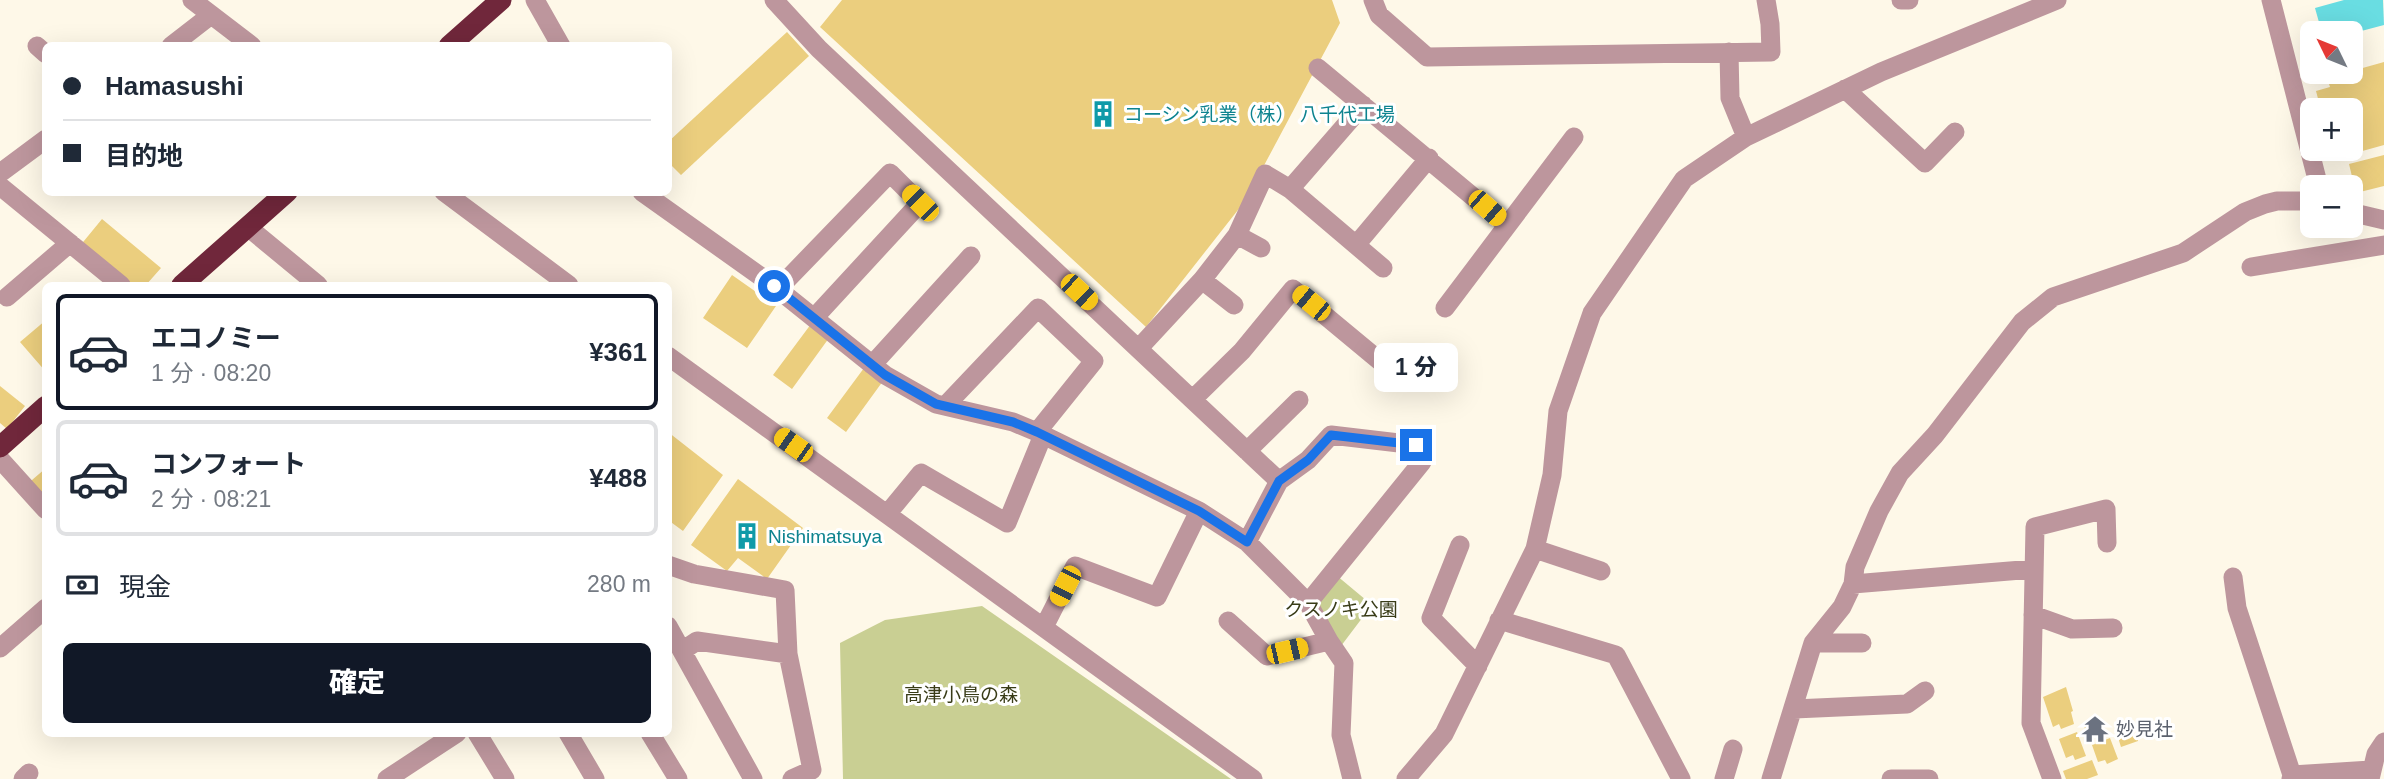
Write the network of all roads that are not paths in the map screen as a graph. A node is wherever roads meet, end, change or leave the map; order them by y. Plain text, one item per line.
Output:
1 (192, 0) edge
2 (501, 0) edge
3 (535, 0) edge
4 (774, 0) edge
5 (1373, 0) edge
6 (1766, 0) edge
7 (1900, 0) edge
8 (1909, 0) edge
9 (2057, 0) edge
10 (2272, 0) edge
11 (211, 15) junction
12 (176, 42) edge
13 (247, 42) edge
14 (454, 42) edge
15 (559, 42) edge
16 (1729, 52) junction
17 (1318, 68) dead end
18 (1845, 89) junction
19 (1363, 105) junction
20 (1955, 132) dead end
21 (1574, 137) dead end
22 (1746, 137) junction
23 (42, 142) edge
24 (1429, 158) junction
25 (0, 173) edge
26 (2316, 175) edge
27 (0, 186) edge
28 (1290, 189) junction
29 (283, 196) edge
30 (448, 196) edge
31 (648, 196) edge
32 (2300, 201) edge
33 (2363, 215) edge
34 (2384, 220) edge
35 (1507, 225) junction
36 (249, 228) junction
37 (1237, 235) junction
38 (70, 243) junction
39 (2384, 245) edge
40 (1356, 246) junction
41 (1261, 248) dead end
42 (971, 256) dead end
43 (2252, 267) dead end
44 (1383, 268) dead end
45 (1202, 280) junction
46 (117, 282) edge
47 (186, 282) edge
48 (314, 282) edge
49 (565, 282) edge
50 (778, 289) junction
51 (7, 297) dead end
52 (1234, 305) dead end
53 (1445, 308) dead end
54 (814, 318) junction
55 (1139, 348) junction
56 (672, 359) edge
57 (1381, 362) dead end
58 (872, 365) junction
59 (1193, 399) junction
60 (1299, 400) dead end
61 (945, 407) junction
62 (42, 410) edge
63 (1040, 434) junction
64 (0, 447) edge
65 (1247, 451) junction
66 (0, 459) edge
67 (1279, 481) junction
68 (42, 506) edge
69 (1199, 511) junction
70 (888, 513) junction
71 (1247, 542) junction
72 (2107, 542) dead end
73 (1460, 545) dead end
74 (1535, 549) junction
75 (672, 566) edge
76 (2034, 569) junction
77 (1601, 571) dead end
78 (2233, 577) dead end
79 (1853, 584) junction
80 (1308, 603) junction
81 (42, 611) edge
82 (2033, 615) junction
83 (1499, 620) junction
84 (1228, 621) dead end
85 (1044, 627) junction
86 (2113, 628) dead end
87 (672, 633) edge
88 (1329, 641) junction
89 (1813, 643) junction
90 (1862, 643) dead end
91 (0, 648) edge
92 (682, 651) junction
93 (788, 654) junction
94 (1478, 666) junction
95 (1925, 691) dead end
96 (1794, 709) junction
97 (451, 737) edge
98 (479, 737) edge
99 (570, 737) edge
100 (652, 737) edge
101 (2384, 742) edge
102 (1733, 750) dead end
103 (2371, 774) edge
104 (2292, 777) edge
105 (387, 779) edge
106 (505, 779) edge
107 (595, 779) edge
108 (678, 779) edge
109 (753, 779) edge
110 (792, 779) edge
111 (1253, 779) edge
112 (1352, 779) edge
113 (1406, 779) edge
114 (1681, 779) edge
115 (1724, 779) edge
116 (1771, 779) edge
117 (1891, 779) edge
118 (1929, 779) edge
119 (2052, 779) edge

1 - 11 street
2 - 14 highway
3 - 15 street
4 - 55 street
5 - 16 street
6 - 16 street
7 - 8 street
9 - 18 street
10 - 26 street
11 - 12 street
11 - 13 street
16 - 22 street
17 - 19 street
18 - 20 street
18 - 22 street
19 - 24 street
19 - 28 street
21 - 35 street
22 - 74 street
23 - 25 street
24 - 35 street
24 - 40 street
27 - 38 street
28 - 37 street
28 - 40 street
29 - 36 highway
30 - 49 street
31 - 50 street
32 - 79 street
33 - 34 street
35 - 53 street
36 - 47 highway
36 - 48 street
37 - 41 street
37 - 45 street
38 - 46 street
38 - 51 street
39 - 43 street
40 - 44 street
42 - 58 street
45 - 52 street
45 - 55 street
50 - 54 street
50 - 54 street
54 - 58 street
55 - 59 street
56 - 70 street
57 - 59 street
58 - 61 street
59 - 65 street
60 - 65 street
61 - 63 street
61 - 63 street
62 - 64 highway
63 - 69 street
63 - 70 street
65 - 67 street
66 - 68 street
67 - 71 street
67 - 80 street
69 - 71 street
69 - 85 street
70 - 85 street
71 - 80 street
72 - 76 street
73 - 94 street
74 - 77 street
74 - 83 street
75 - 93 street
76 - 79 street
76 - 82 street
78 - 104 street
79 - 89 street
80 - 88 street
81 - 91 street
82 - 86 street
82 - 119 street
83 - 94 street
83 - 114 street
84 - 88 street
85 - 111 street
87 - 92 street
88 - 112 street
89 - 90 street
89 - 96 street
92 - 93 street
92 - 109 street
93 - 110 street
94 - 113 street
95 - 96 street
96 - 116 street
97 - 105 street
98 - 106 street
99 - 107 street
100 - 108 street
101 - 103 street
102 - 115 street
103 - 104 street
117 - 118 street

